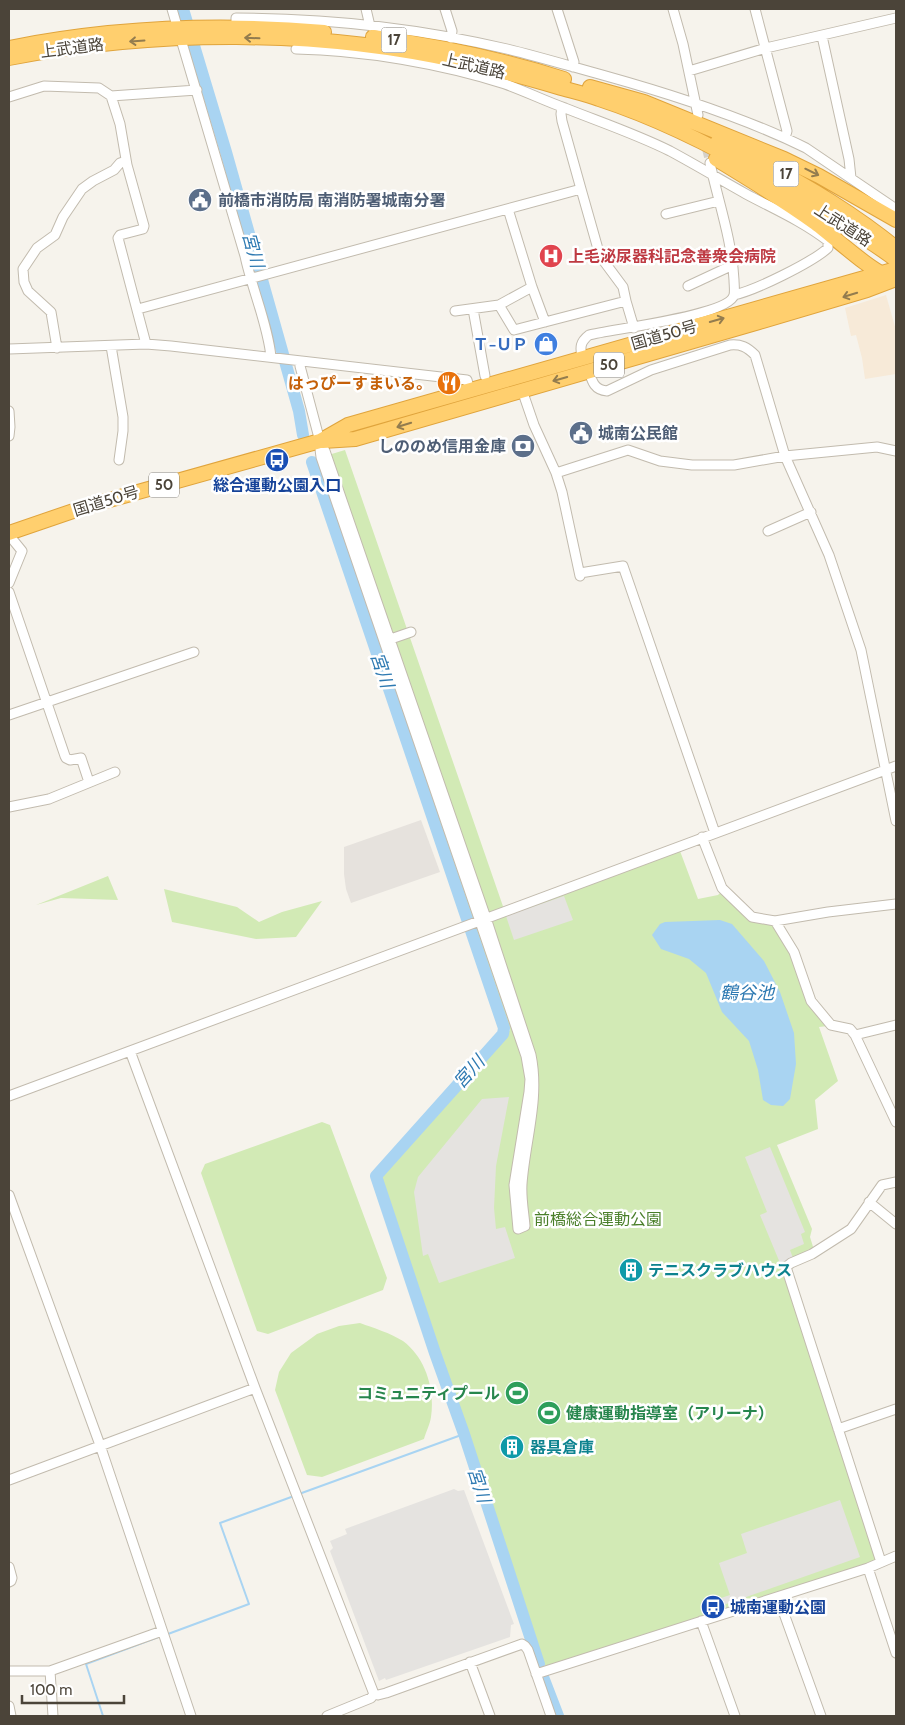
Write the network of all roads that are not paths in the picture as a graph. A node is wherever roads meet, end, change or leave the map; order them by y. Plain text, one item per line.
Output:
1 (172, 9) edge
2 (366, 9) edge
3 (445, 9) edge
4 (557, 9) edge
5 (673, 9) edge
6 (755, 9) edge
7 (887, 9) edge
8 (279, 14) edge
9 (893, 18) edge
10 (370, 26) junction
11 (236, 27) junction
12 (187, 33) junction
13 (822, 36) junction
14 (451, 38) junction
15 (315, 45) junction
16 (9, 48) edge
17 (766, 48) junction
18 (296, 49) dead end
19 (9, 58) edge
20 (573, 67) junction
21 (689, 71) junction
22 (587, 86) junction
23 (558, 87) junction
24 (197, 90) junction
25 (9, 96) edge
26 (111, 96) junction
27 (696, 103) junction
28 (562, 108) junction
29 (698, 115) tunnel mouth
30 (785, 138) junction
31 (126, 161) junction
32 (710, 163) tunnel mouth
33 (712, 174) junction
34 (851, 178) junction
35 (581, 189) junction
36 (719, 201) junction
37 (508, 209) junction
38 (896, 210) edge
39 (881, 211) junction
40 (666, 214) dead end
41 (896, 220) edge
42 (896, 226) edge
43 (853, 253) junction
44 (733, 265) junction
45 (893, 270) edge
46 (252, 278) junction
47 (688, 286) dead end
48 (841, 286) junction
49 (532, 287) junction
50 (734, 295) junction
51 (626, 301) junction
52 (499, 305) junction
53 (138, 309) junction
54 (473, 309) junction
55 (456, 311) dead end
56 (544, 322) junction
57 (634, 328) junction
58 (146, 344) junction
59 (111, 346) junction
60 (57, 348) junction
61 (9, 349) edge
62 (274, 357) junction
63 (296, 360) junction
64 (586, 364) junction
65 (485, 376) dead end
66 (470, 390) junction
67 (522, 390) junction
68 (9, 411) edge
69 (9, 436) edge
70 (320, 441) junction
71 (896, 452) edge
72 (785, 456) junction
73 (119, 460) dead end
74 (556, 473) junction
75 (811, 512) junction
76 (768, 531) dead end
77 (9, 534) edge
78 (9, 583) edge
79 (9, 592) edge
80 (411, 632) dead end
81 (387, 640) junction
82 (194, 652) dead end
83 (47, 702) junction
84 (9, 715) edge
85 (896, 766) edge
86 (885, 769) junction
87 (115, 772) dead end
88 (90, 782) junction
89 (9, 807) edge
90 (896, 821) edge
91 (715, 833) junction
92 (702, 837) junction
93 (896, 904) edge
94 (480, 920) junction
95 (775, 921) junction
96 (896, 1026) edge
97 (855, 1035) junction
98 (130, 1051) junction
99 (9, 1096) edge
100 (896, 1122) edge
101 (896, 1182) edge
102 (9, 1195) edge
103 (869, 1202) junction
104 (896, 1224) edge
105 (256, 1388) junction
106 (896, 1409) edge
107 (838, 1429) junction
108 (100, 1445) junction
109 (9, 1480) edge
110 (896, 1556) edge
111 (881, 1562) junction
112 (9, 1566) edge
113 (868, 1568) junction
114 (9, 1582) edge
115 (778, 1597) junction
116 (700, 1621) junction
117 (162, 1631) junction
118 (896, 1653) edge
119 (470, 1662) junction
120 (50, 1671) junction
121 (9, 1672) edge
122 (536, 1674) junction
123 (374, 1694) junction
124 (9, 1706) edge
125 (11, 1716) edge
126 (53, 1716) edge
127 (192, 1716) edge
128 (327, 1716) edge
129 (490, 1716) edge
130 (551, 1716) edge
131 (735, 1716) edge
132 (821, 1716) edge

1 - 12 street
2 - 10 street
3 - 14 street
4 - 20 street
5 - 21 street
6 - 17 street
7 - 9 street
8 - 10 street
8 - 11 street
9 - 13 street
10 - 14 street
11 - 12 highway, 上武道路 / 17
11 - 22 highway, 上武道路 / 17
15 -> 12 highway, 上武道路 / 17
12 - 16 highway, 上武道路 / 17
12 -> 19 highway, 上武道路 / 17
12 - 24 street
13 - 17 street
13 - 34 street
14 - 20 street
15 - 18 street
15 - 23 highway, 上武道路 / 17
15 - 28 street
17 - 21 street
17 - 30 street
20 - 27 street
21 - 27 street
22 -> 39 highway, 17
22 - 45 highway, 上武道路 / 17
23 - 43 highway, 17
23 - 45 highway, 上武道路 / 17
24 - 26 street
24 - 46 street
25 - 26 street
26 - 31 street
27 - 29 street
27 - 30 street
28 - 33 street
28 - 35 street
30 - 34 street
31 - 53 street
31 - 60 street
32 - 33 street
33 - 36 street
33 - 50 street
34 - 38 street
35 - 37 street
35 - 51 street
36 - 40 street
36 - 44 street
37 - 46 street
37 - 49 street
39 - 41 highway, 17
39 - 42 highway, 17
43 - 45 highway, 17
43 - 48 highway
44 - 47 street
44 - 50 street
45 - 48 highway, 国道50号 / 50
45 -> 64 highway, 国道50号 / 50
46 - 53 street
46 - 62 street
64 -> 48 highway, 国道50号 / 50
49 - 52 street
49 - 56 street
50 - 57 street
51 - 56 street
51 - 57 street
52 - 54 street
52 - 56 street
53 - 58 street
54 - 55 street
54 - 65 street
57 - 64 street
58 - 59 street
58 - 62 street
59 - 60 street
59 - 73 street
60 - 61 street
62 - 63 street
63 - 66 street
63 - 70 street
64 - 66 highway, 国道50号 / 50
64 -> 67 highway, 国道50号 / 50
64 - 72 street
66 - 70 highway, 国道50号 / 50
67 -> 70 highway, 国道50号 / 50
67 - 74 street
68 - 69 street
70 - 77 highway, 国道50号 / 50
70 - 81 street
71 - 72 street
72 - 74 street
72 - 75 street
74 - 91 street
75 - 76 street
75 - 86 street
77 - 78 street
79 - 83 street
80 - 81 street
81 - 94 street
82 - 83 street
83 - 84 street
83 - 88 street
85 - 86 street
86 - 90 street
86 - 91 street
87 - 88 street
88 - 89 street
91 - 92 street
92 - 94 street
92 - 95 street
93 - 95 street
94 - 94 street
94 - 98 street
95 - 97 street
96 - 97 street
97 - 100 street
98 - 99 street
98 - 105 street
101 - 103 street
102 - 108 street
103 - 104 street
103 - 107 street
105 - 108 street
105 - 123 street
106 - 107 street
107 - 111 street
108 - 109 street
108 - 117 street
110 - 111 street
111 - 113 street
112 - 114 street
113 - 115 street
113 - 118 street
115 - 116 street
115 - 132 street
116 - 122 street
116 - 131 street
117 - 120 street
117 - 127 street
119 - 122 street
119 - 123 street
119 - 129 street
120 - 121 street
120 - 126 street
122 - 130 street
123 - 128 street
124 - 125 street

